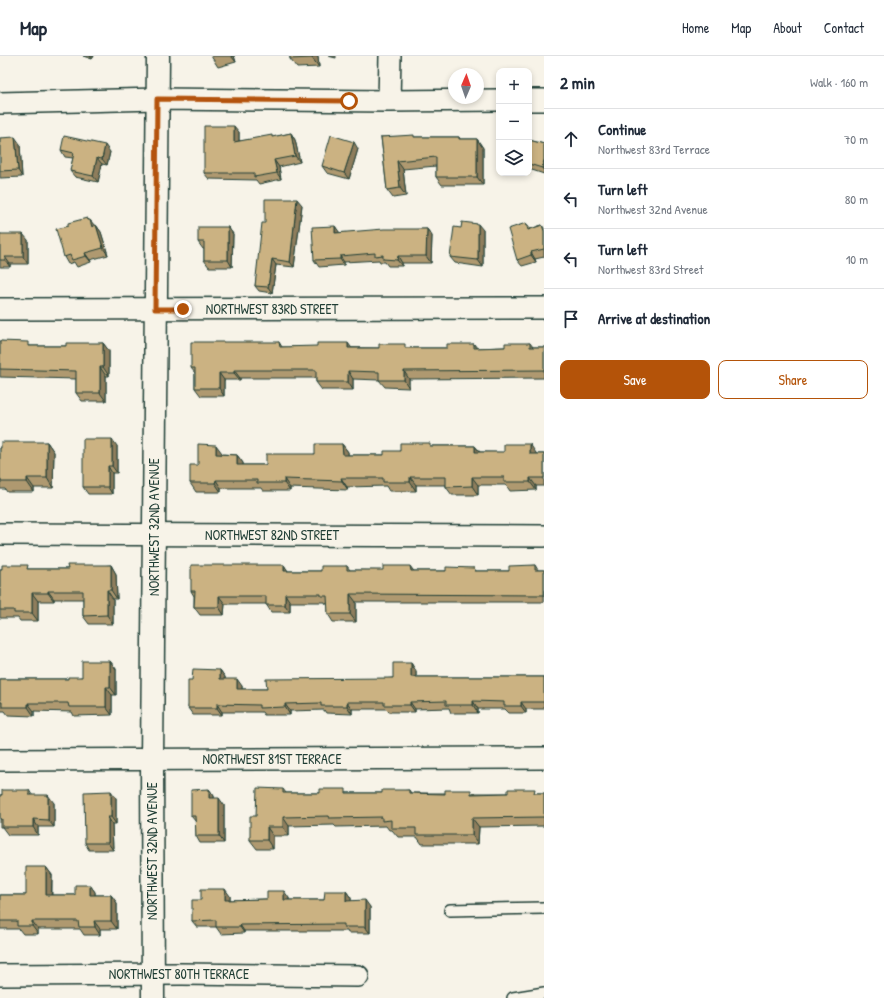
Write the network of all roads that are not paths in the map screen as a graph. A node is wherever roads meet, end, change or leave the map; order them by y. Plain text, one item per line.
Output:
1 (158, 56) edge
2 (390, 56) edge
3 (157, 99) junction
4 (496, 100) edge
5 (532, 100) edge
6 (544, 100) edge
7 (390, 101) junction
8 (0, 103) edge
9 (544, 308) edge
10 (0, 309) edge
11 (155, 309) junction
12 (0, 534) edge
13 (155, 535) junction
14 (544, 536) edge
15 (544, 758) edge
16 (0, 760) edge
17 (152, 760) junction
18 (544, 908) edge
19 (450, 910) dead end
20 (0, 974) edge
21 (153, 974) junction
22 (358, 976) dead end
23 (544, 992) edge
24 (153, 998) edge
25 (513, 998) edge

1 - 3 main road, NORTHWEST 32ND AVENUE
2 - 7 street
3 - 7 street
3 - 8 street
3 - 11 main road, NORTHWEST 32ND AVENUE
4 - 7 street
5 - 6 street
9 - 11 street, NORTHWEST 83RD STREET
10 - 11 street, NORTHWEST 83RD STREET
11 - 13 main road, NORTHWEST 32ND AVENUE
12 - 13 street, NORTHWEST 82ND STREET
13 - 14 street, NORTHWEST 82ND STREET
13 - 17 main road, NORTHWEST 32ND AVENUE
15 - 17 street, NORTHWEST 81ST TERRACE
16 - 17 street, NORTHWEST 81ST TERRACE
17 - 21 main road, NORTHWEST 32ND AVENUE
18 - 19 lane
20 - 21 street, NORTHWEST 80TH TERRACE
21 - 22 street, NORTHWEST 80TH TERRACE
21 - 24 main road, NORTHWEST 32ND AVENUE
23 - 25 lane

